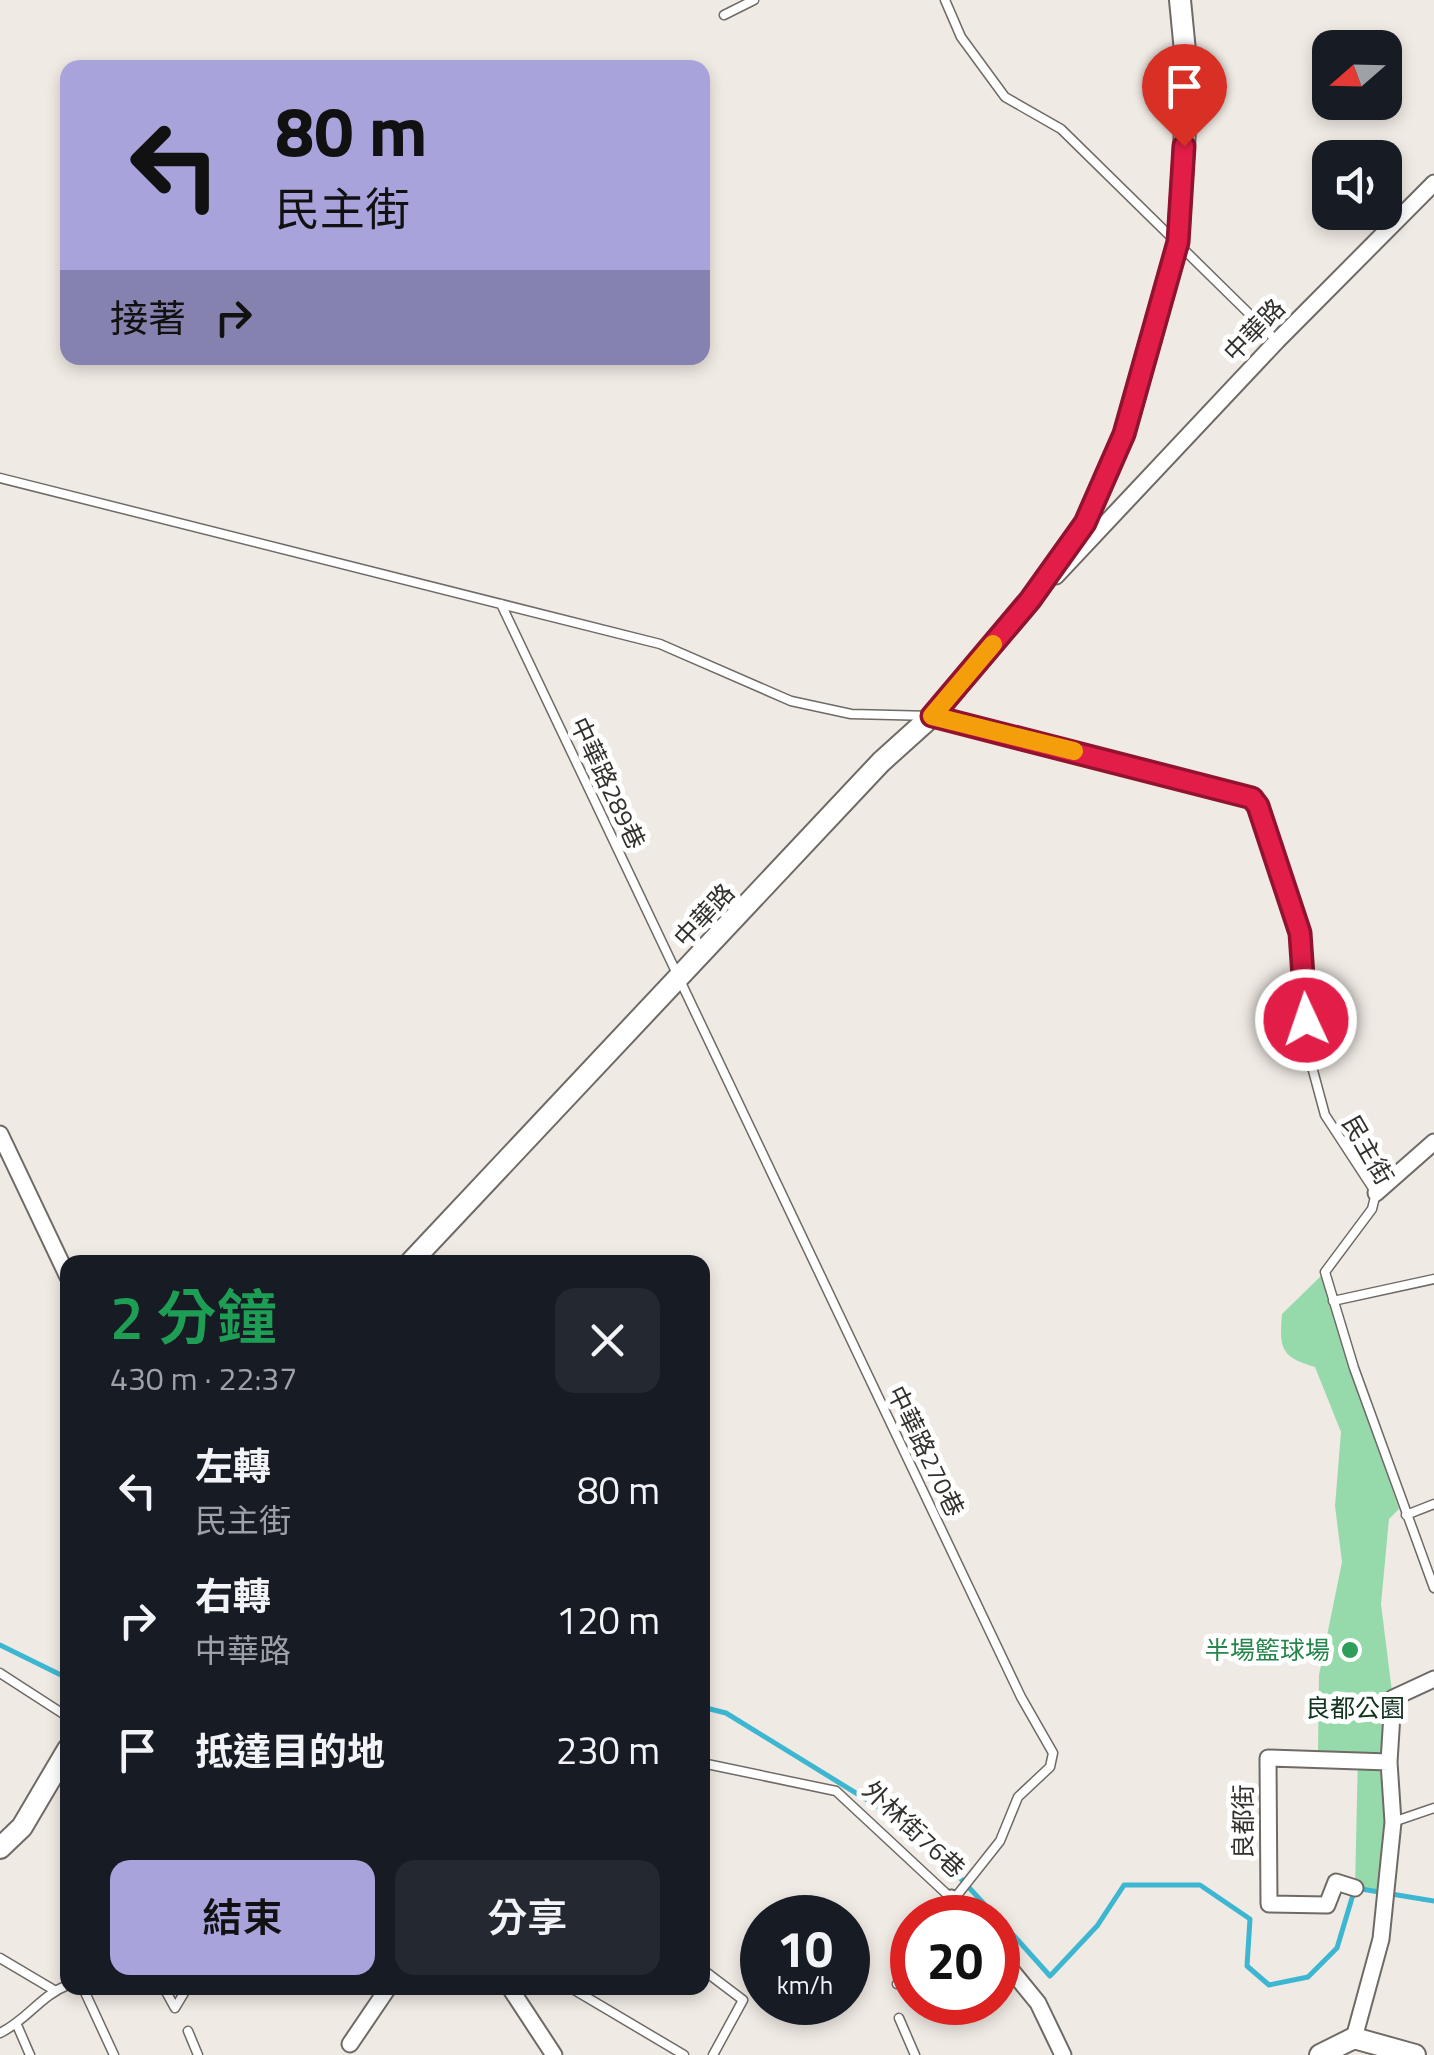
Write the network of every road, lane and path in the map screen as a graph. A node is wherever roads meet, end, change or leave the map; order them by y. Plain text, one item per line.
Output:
1 (754, 0) edge
2 (945, 0) edge
3 (1180, 0) edge
4 (724, 15) dead end
5 (1434, 183) edge
6 (1178, 242) junction
7 (1277, 341) junction
8 (0, 478) edge
9 (1030, 600) junction
10 (501, 604) junction
11 (932, 716) junction
12 (678, 979) junction
13 (0, 1134) edge
14 (1434, 1142) edge
15 (1376, 1194) junction
16 (418, 1255) edge
17 (60, 1260) edge
18 (1434, 1279) edge
19 (1333, 1301) junction
20 (1434, 1504) edge
21 (1406, 1515) junction
22 (1434, 1588) edge
23 (0, 1673) edge
24 (1434, 1679) edge
25 (60, 1711) edge
26 (1389, 1762) junction
27 (60, 1763) edge
28 (710, 1765) edge
29 (1434, 1808) edge
30 (1393, 1822) junction
31 (2, 1844) edge
32 (1355, 1888) dead end
33 (948, 1895) edge
34 (954, 1895) edge
35 (0, 1958) edge
36 (710, 1975) edge
37 (1020, 1982) edge
38 (60, 1988) edge
39 (54, 1990) junction
40 (86, 1995) edge
41 (168, 1995) edge
42 (183, 1995) edge
43 (383, 1995) edge
44 (515, 1995) edge
45 (583, 1995) edge
46 (17, 2025) junction
47 (903, 2025) edge
48 (188, 2031) dead end
49 (0, 2033) edge
50 (1354, 2038) junction
51 (350, 2044) dead end
52 (30, 2055) edge
53 (114, 2055) edge
54 (198, 2055) edge
55 (554, 2055) edge
56 (684, 2055) edge
57 (713, 2055) edge
58 (915, 2055) edge
59 (1063, 2055) edge
60 (1320, 2055) edge
61 (1415, 2055) edge

1 - 4 lane
2 - 6 lane
3 - 6 main road, 中華路
5 - 7 street, 中華路
6 - 7 lane
6 - 9 main road, 中華路
7 - 9 street, 中華路
8 - 10 lane
9 - 11 main road, 中華路
10 - 11 lane
10 - 12 lane, 中華路289巷
11 - 12 main road, 中華路
11 - 15 lane, 民主街
12 - 16 main road, 中華路
12 - 34 lane, 中華路270巷
13 - 17 street
14 - 15 street
15 - 19 lane, 民主街
18 - 19 lane
19 - 21 lane, 民主街
20 - 21 lane
21 - 22 lane, 民主街
23 - 25 lane
24 - 26 street
26 - 30 street
26 - 32 street, 良都街
27 - 31 main road
28 - 33 lane, 外林街76巷
29 - 30 lane
30 - 50 street
35 - 39 lane
36 - 57 lane
37 - 59 street
38 - 39 lane
39 - 46 lane
40 - 53 lane
41 - 42 lane
43 - 51 street
44 - 55 street
45 - 56 lane
46 - 49 lane
46 - 52 lane
47 - 58 lane
48 - 54 lane
50 - 60 main road
50 - 61 main road

